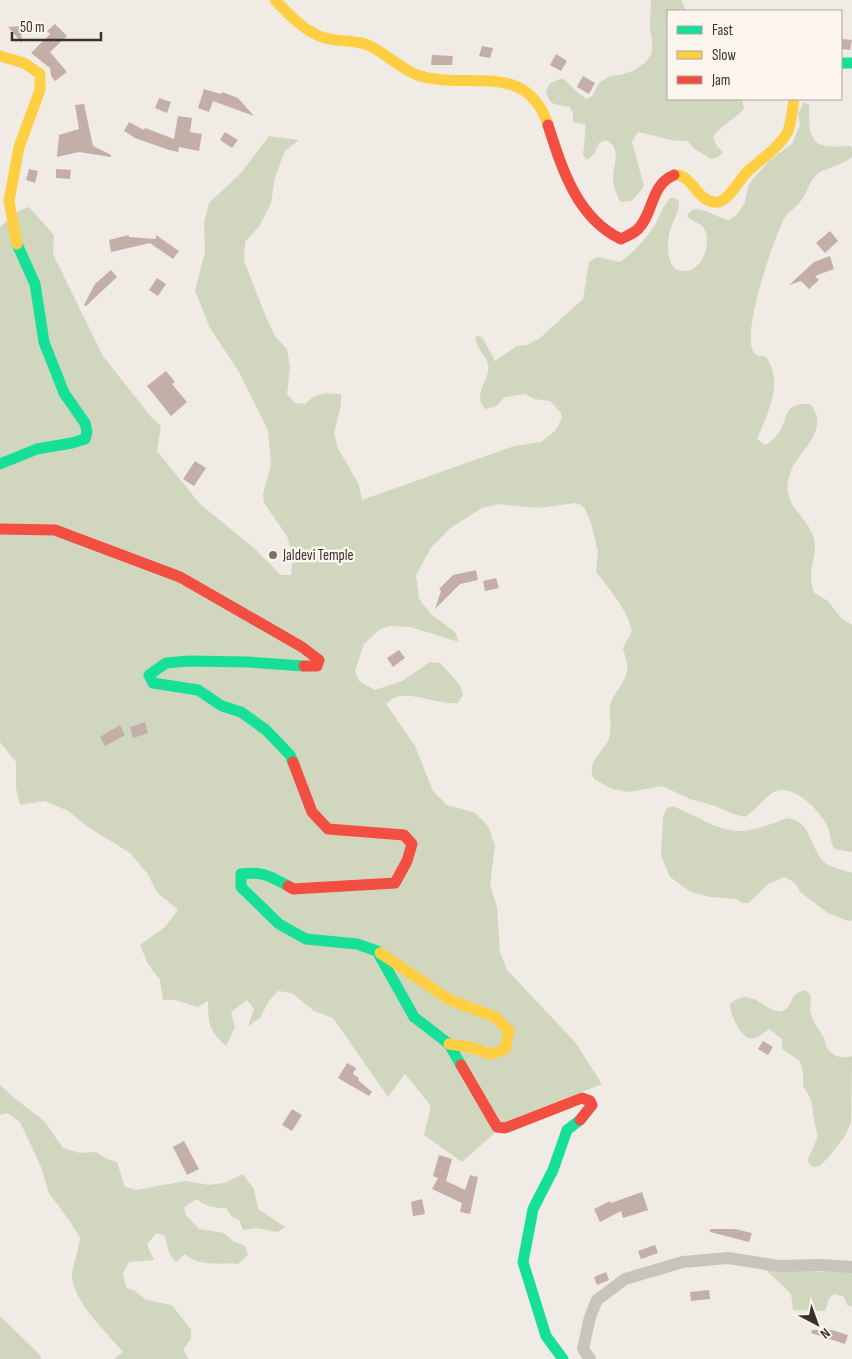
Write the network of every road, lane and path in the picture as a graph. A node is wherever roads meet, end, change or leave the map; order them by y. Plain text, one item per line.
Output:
1 (275, 0) edge
2 (0, 56) edge
3 (794, 100) edge
4 (0, 464) edge
5 (0, 529) edge
6 (376, 951) junction
7 (449, 1044) junction
8 (852, 1267) edge
9 (563, 1359) edge
10 (590, 1359) edge

1 - 3 street
2 - 4 street
5 - 6 street
6 - 7 street
6 - 7 street
7 - 9 street
8 - 10 street

